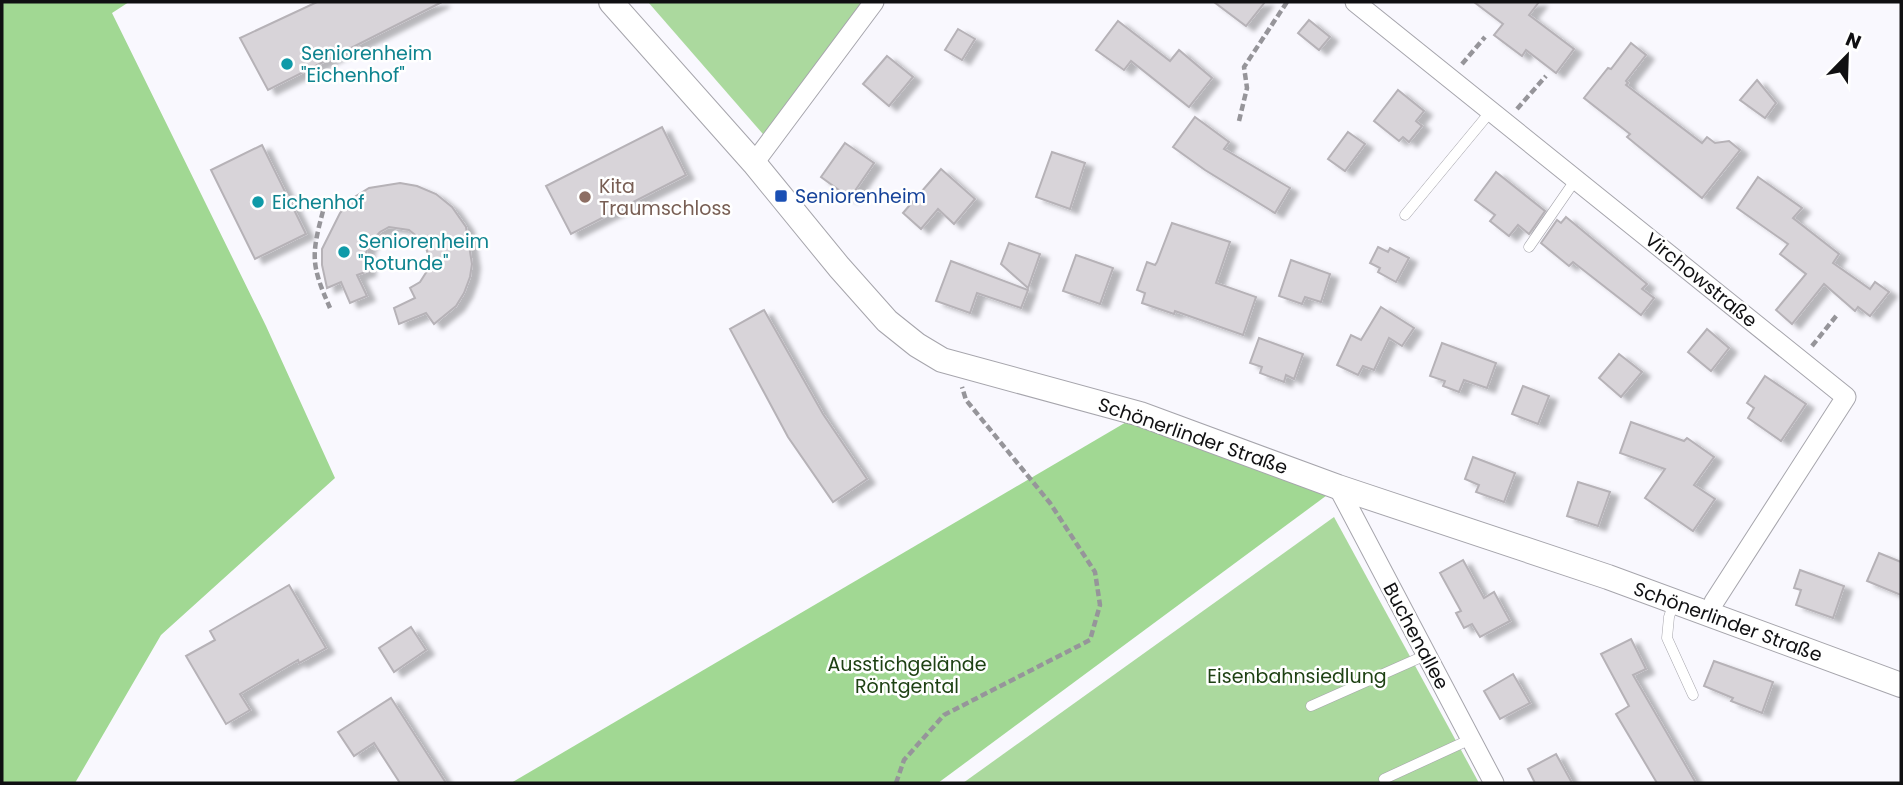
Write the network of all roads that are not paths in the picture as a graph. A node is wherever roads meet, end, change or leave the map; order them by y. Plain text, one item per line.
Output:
1 (611, 2) edge
2 (874, 2) edge
3 (1355, 2) edge
4 (1498, 117) junction
5 (754, 163) junction
6 (1576, 179) junction
7 (1405, 215) dead end
8 (1529, 247) dead end
9 (1338, 487) junction
10 (1674, 602) junction
11 (1710, 615) junction
12 (1426, 655) junction
13 (1901, 685) edge
14 (1693, 695) dead end
15 (1311, 706) dead end
16 (1471, 739) junction
17 (1384, 779) dead end
18 (1494, 783) edge

1 - 5 street, Schönerlinder Straße
2 - 5 street
3 - 4 street, Virchowstraße
4 - 6 street, Virchowstraße
4 - 7 lane
5 - 9 street, Schönerlinder Straße
6 - 8 lane
6 - 11 street, Virchowstraße
9 - 10 street, Schönerlinder Straße
9 - 12 street, Buchenallee
10 - 11 street, Schönerlinder Straße
10 - 14 lane
11 - 13 street, Schönerlinder Straße
12 - 15 lane
12 - 16 street, Buchenallee
16 - 17 lane
16 - 18 street, Buchenallee

